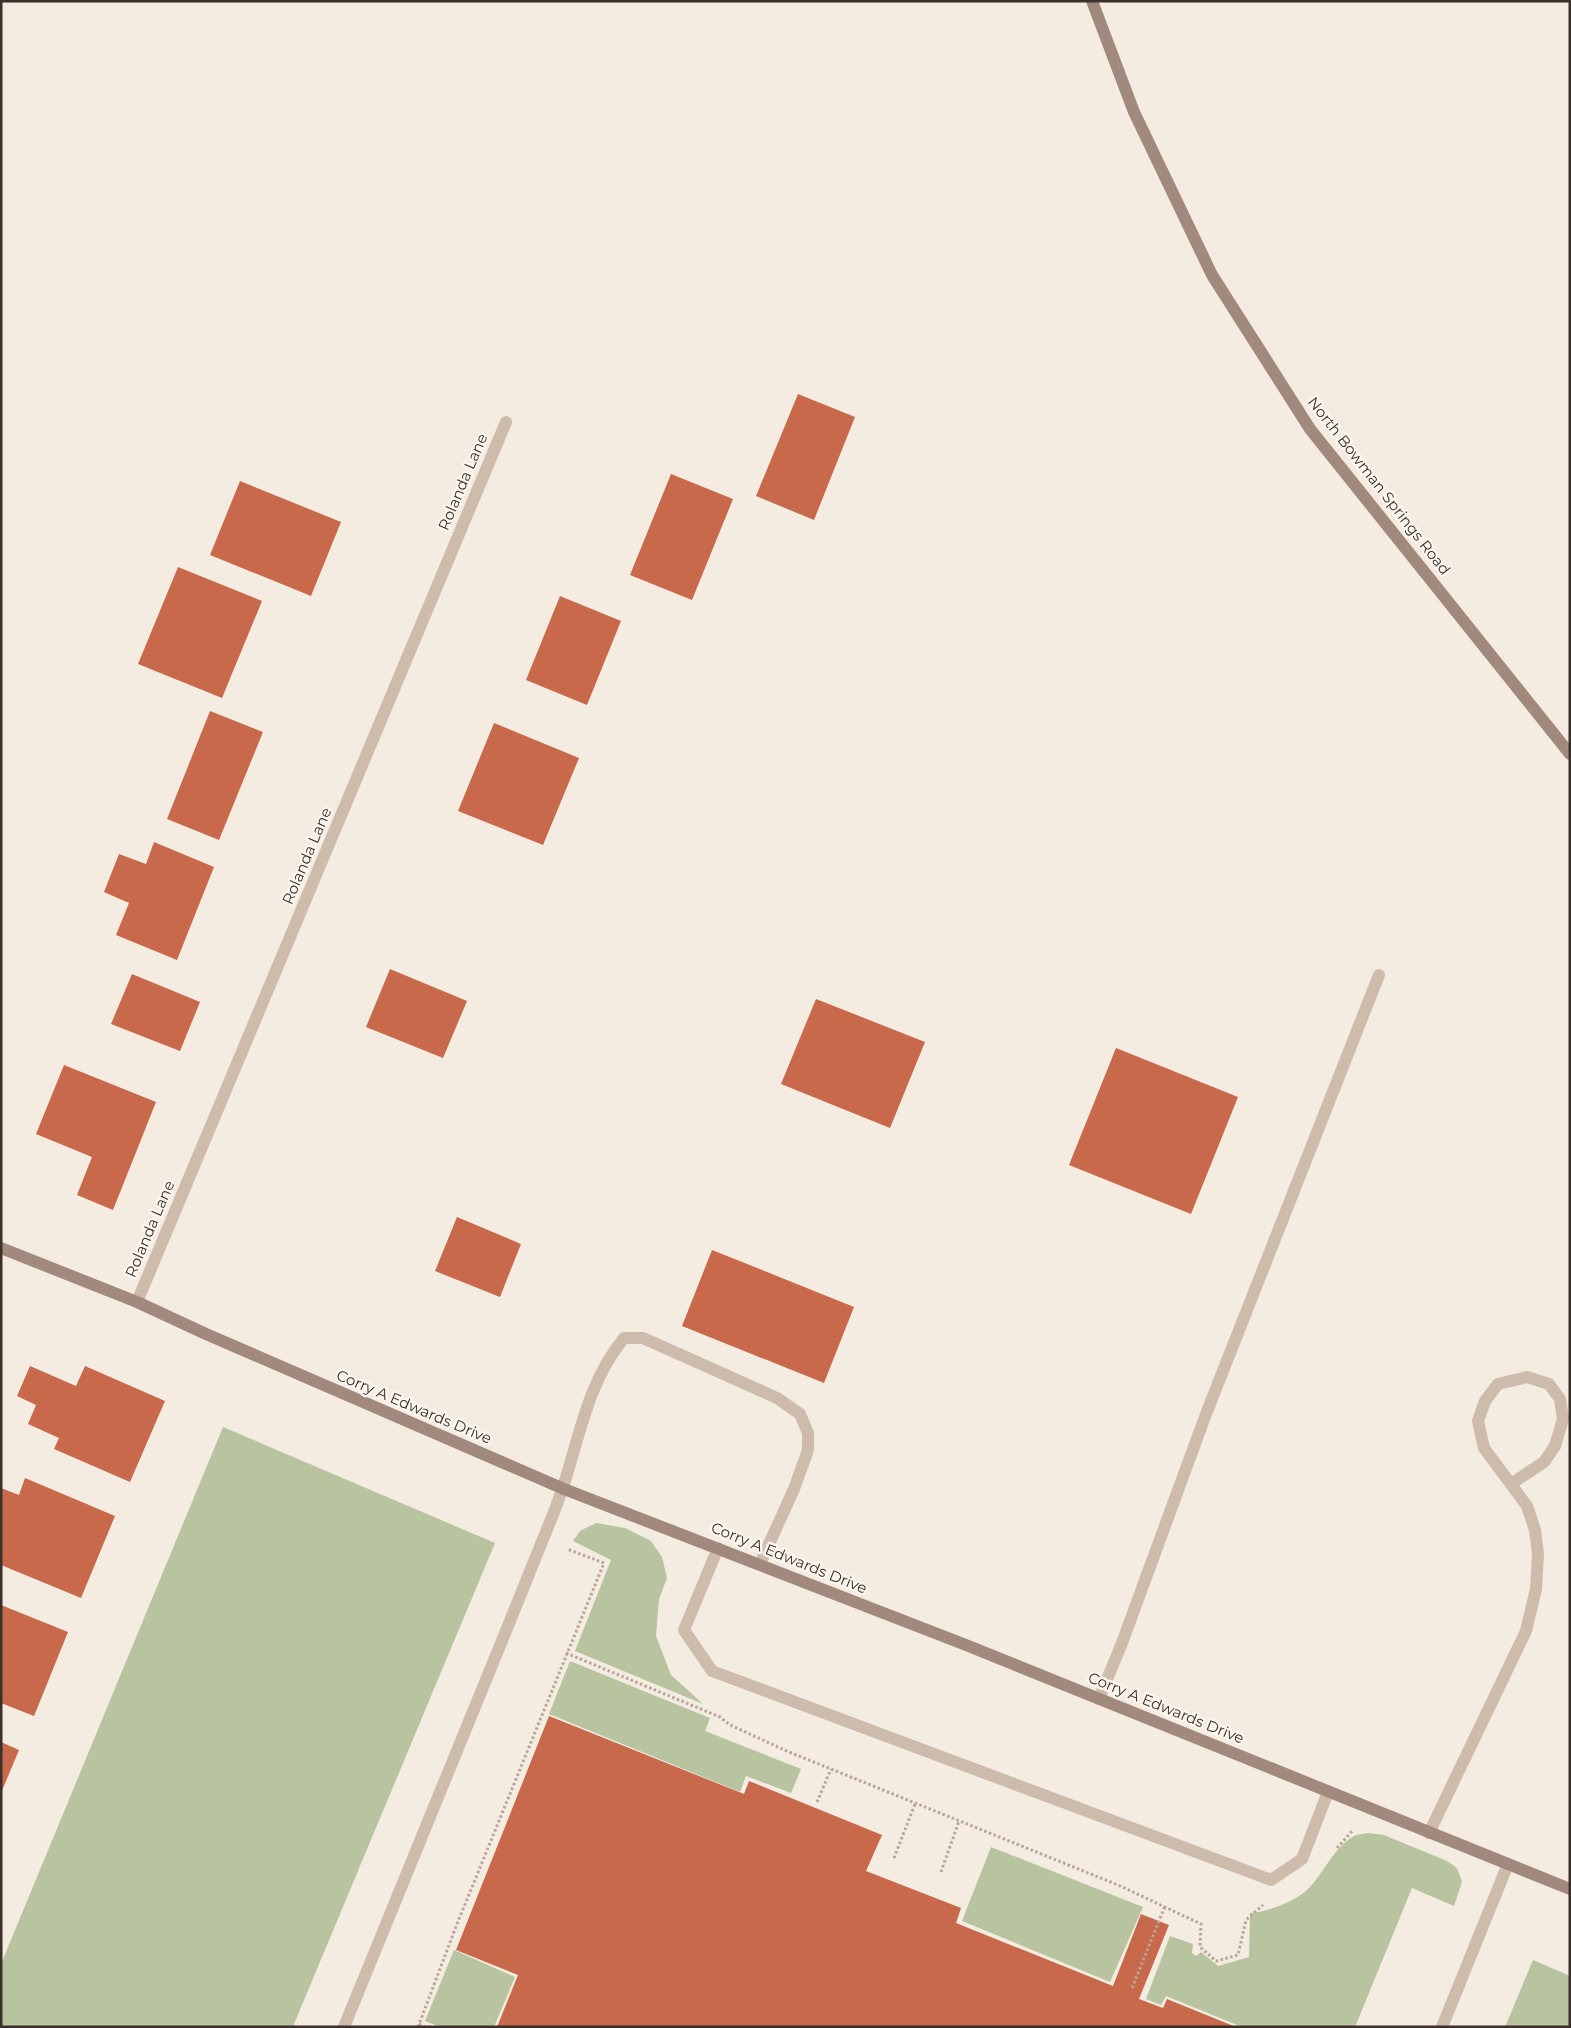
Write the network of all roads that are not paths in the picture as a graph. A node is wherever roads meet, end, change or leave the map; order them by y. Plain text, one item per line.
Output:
1 (1092, 1) edge
2 (506, 422) dead end
3 (1570, 754) edge
4 (1379, 975) dead end
5 (1, 1248) edge
6 (138, 1302) junction
7 (1511, 1484) junction
8 (564, 1489) junction
9 (718, 1548) junction
10 (760, 1564) junction
11 (1099, 1699) junction
12 (1328, 1792) junction
13 (1430, 1832) junction
14 (1508, 1864) junction
15 (1570, 1889) edge
16 (344, 2027) edge
17 (1442, 2027) edge

1 - 3 street, North Bowman Springs Road
2 - 6 street, Rolanda Lane
4 - 11 street
5 - 6 street, Corry A Edwards Drive
6 - 8 street, Corry A Edwards Drive
7 - 7 street
7 - 13 street
8 - 9 street, Corry A Edwards Drive
8 - 10 street
8 - 16 street
9 - 10 street, Corry A Edwards Drive
9 - 12 street
10 - 11 street, Corry A Edwards Drive
11 - 12 street, Corry A Edwards Drive
12 - 13 street, Corry A Edwards Drive
13 - 14 street, Corry A Edwards Drive
14 - 15 street, Corry A Edwards Drive
14 - 17 street

